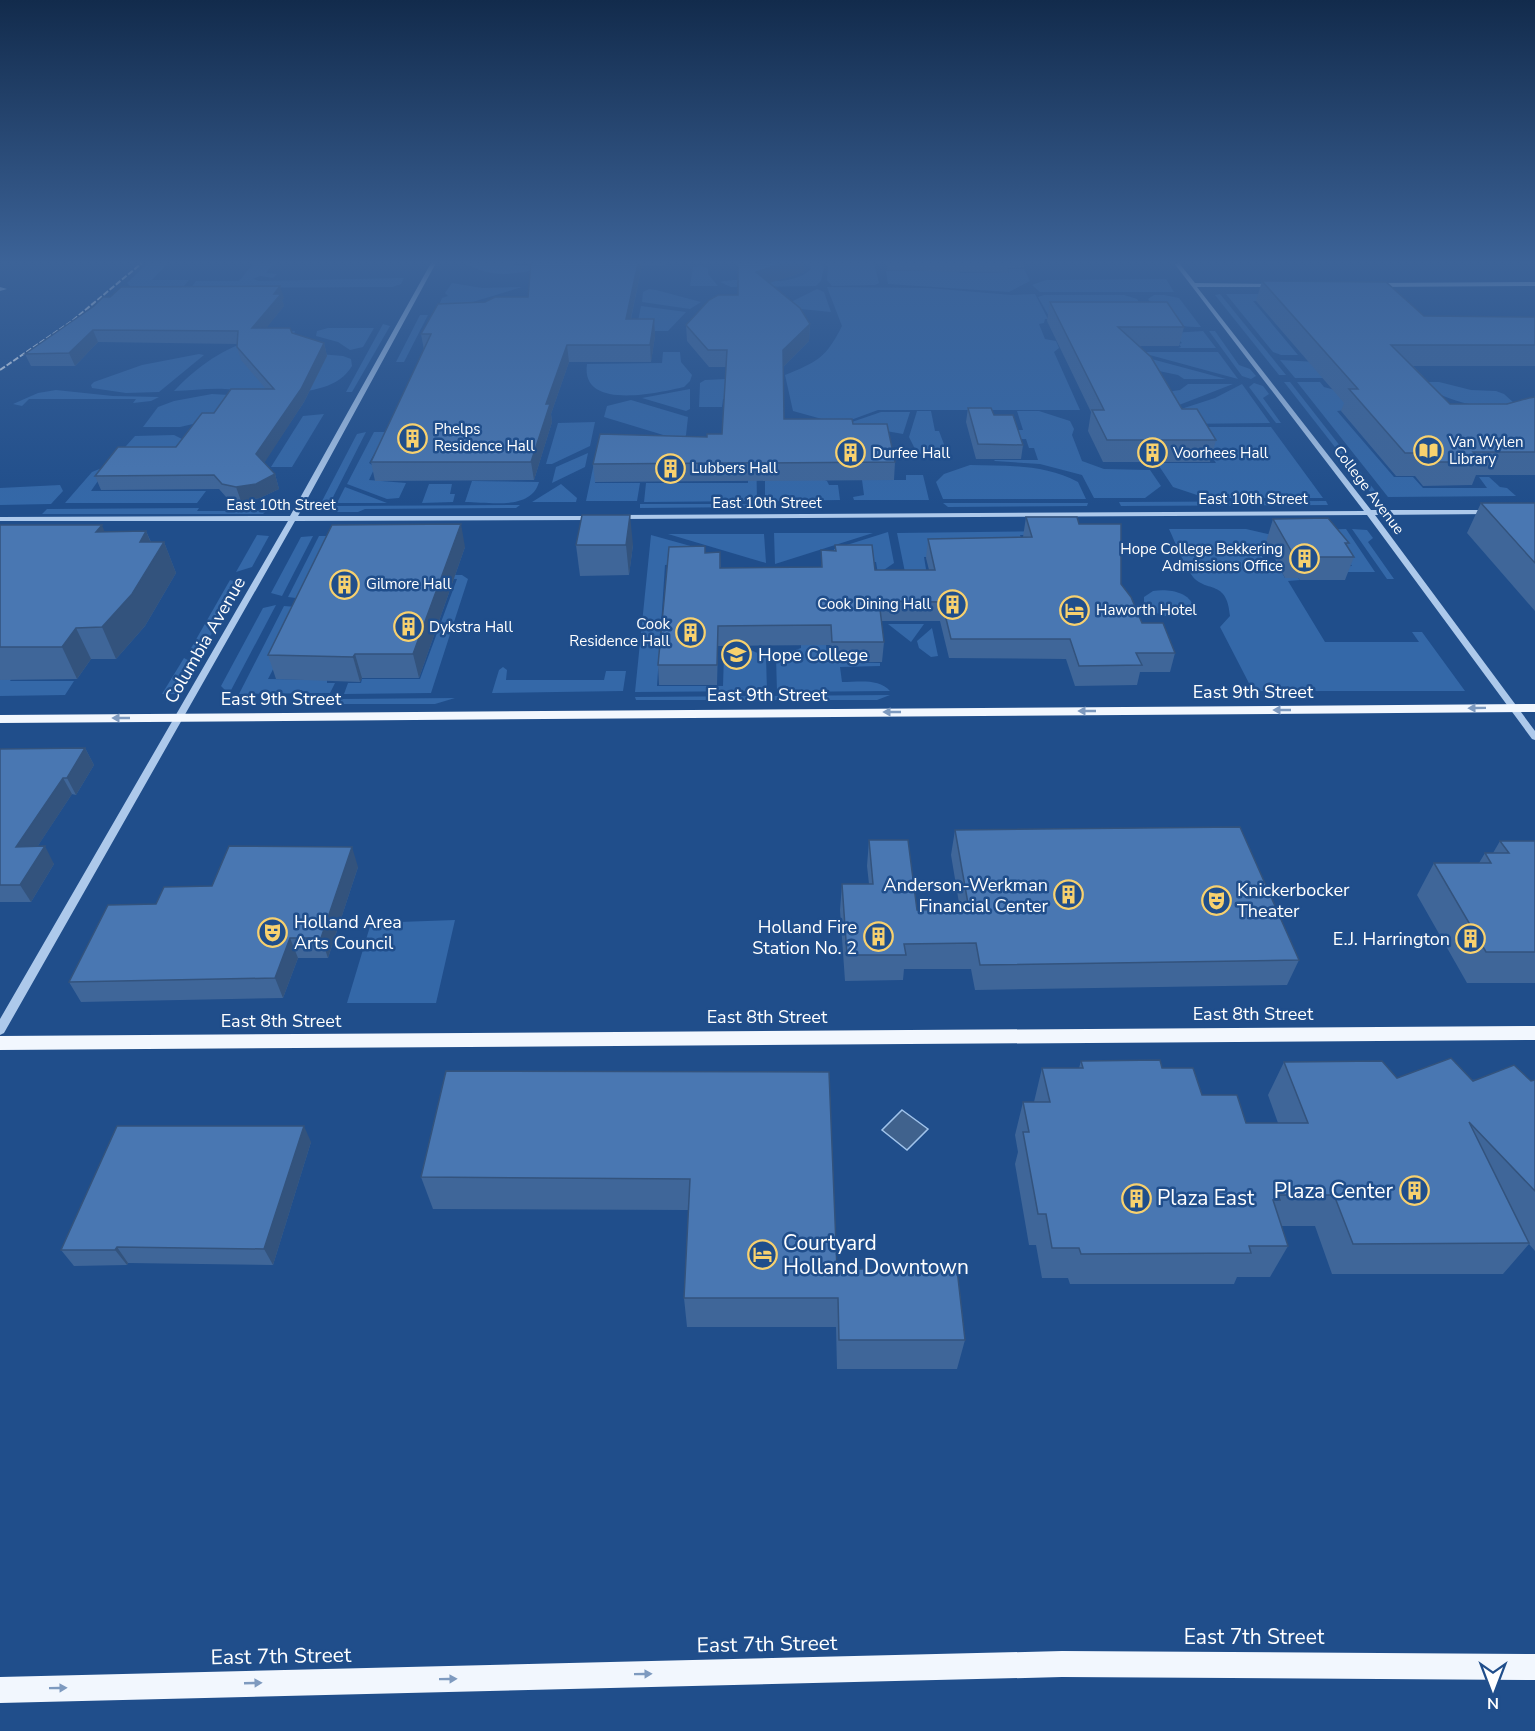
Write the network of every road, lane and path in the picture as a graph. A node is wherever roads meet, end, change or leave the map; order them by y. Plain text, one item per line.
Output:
1 (389, 344) edge
2 (1238, 344) edge
3 (1369, 512) junction
4 (1500, 512) edge
5 (293, 518) junction
6 (0, 519) edge
7 (1513, 708) junction
8 (1535, 708) edge
9 (179, 717) junction
10 (0, 719) edge
11 (1535, 737) edge
12 (0, 1030) edge
13 (1535, 1033) edge
14 (0, 1043) edge
15 (1535, 1667) edge
16 (0, 1690) edge

1 - 5 street, Columbia Avenue
2 - 3 street, College Avenue
3 - 4 street, East 10th Street
3 - 5 street, East 10th Street
3 - 7 street, College Avenue
5 - 6 street, East 10th Street
5 - 9 street, Columbia Avenue
7 - 8 main road, East 9th Street
7 -> 9 main road, East 9th Street
7 - 11 street, College Avenue
9 -> 10 main road, East 9th Street
9 - 12 street, Columbia Avenue
13 - 14 main road, East 8th Street
16 -> 15 main road, East 7th Street

